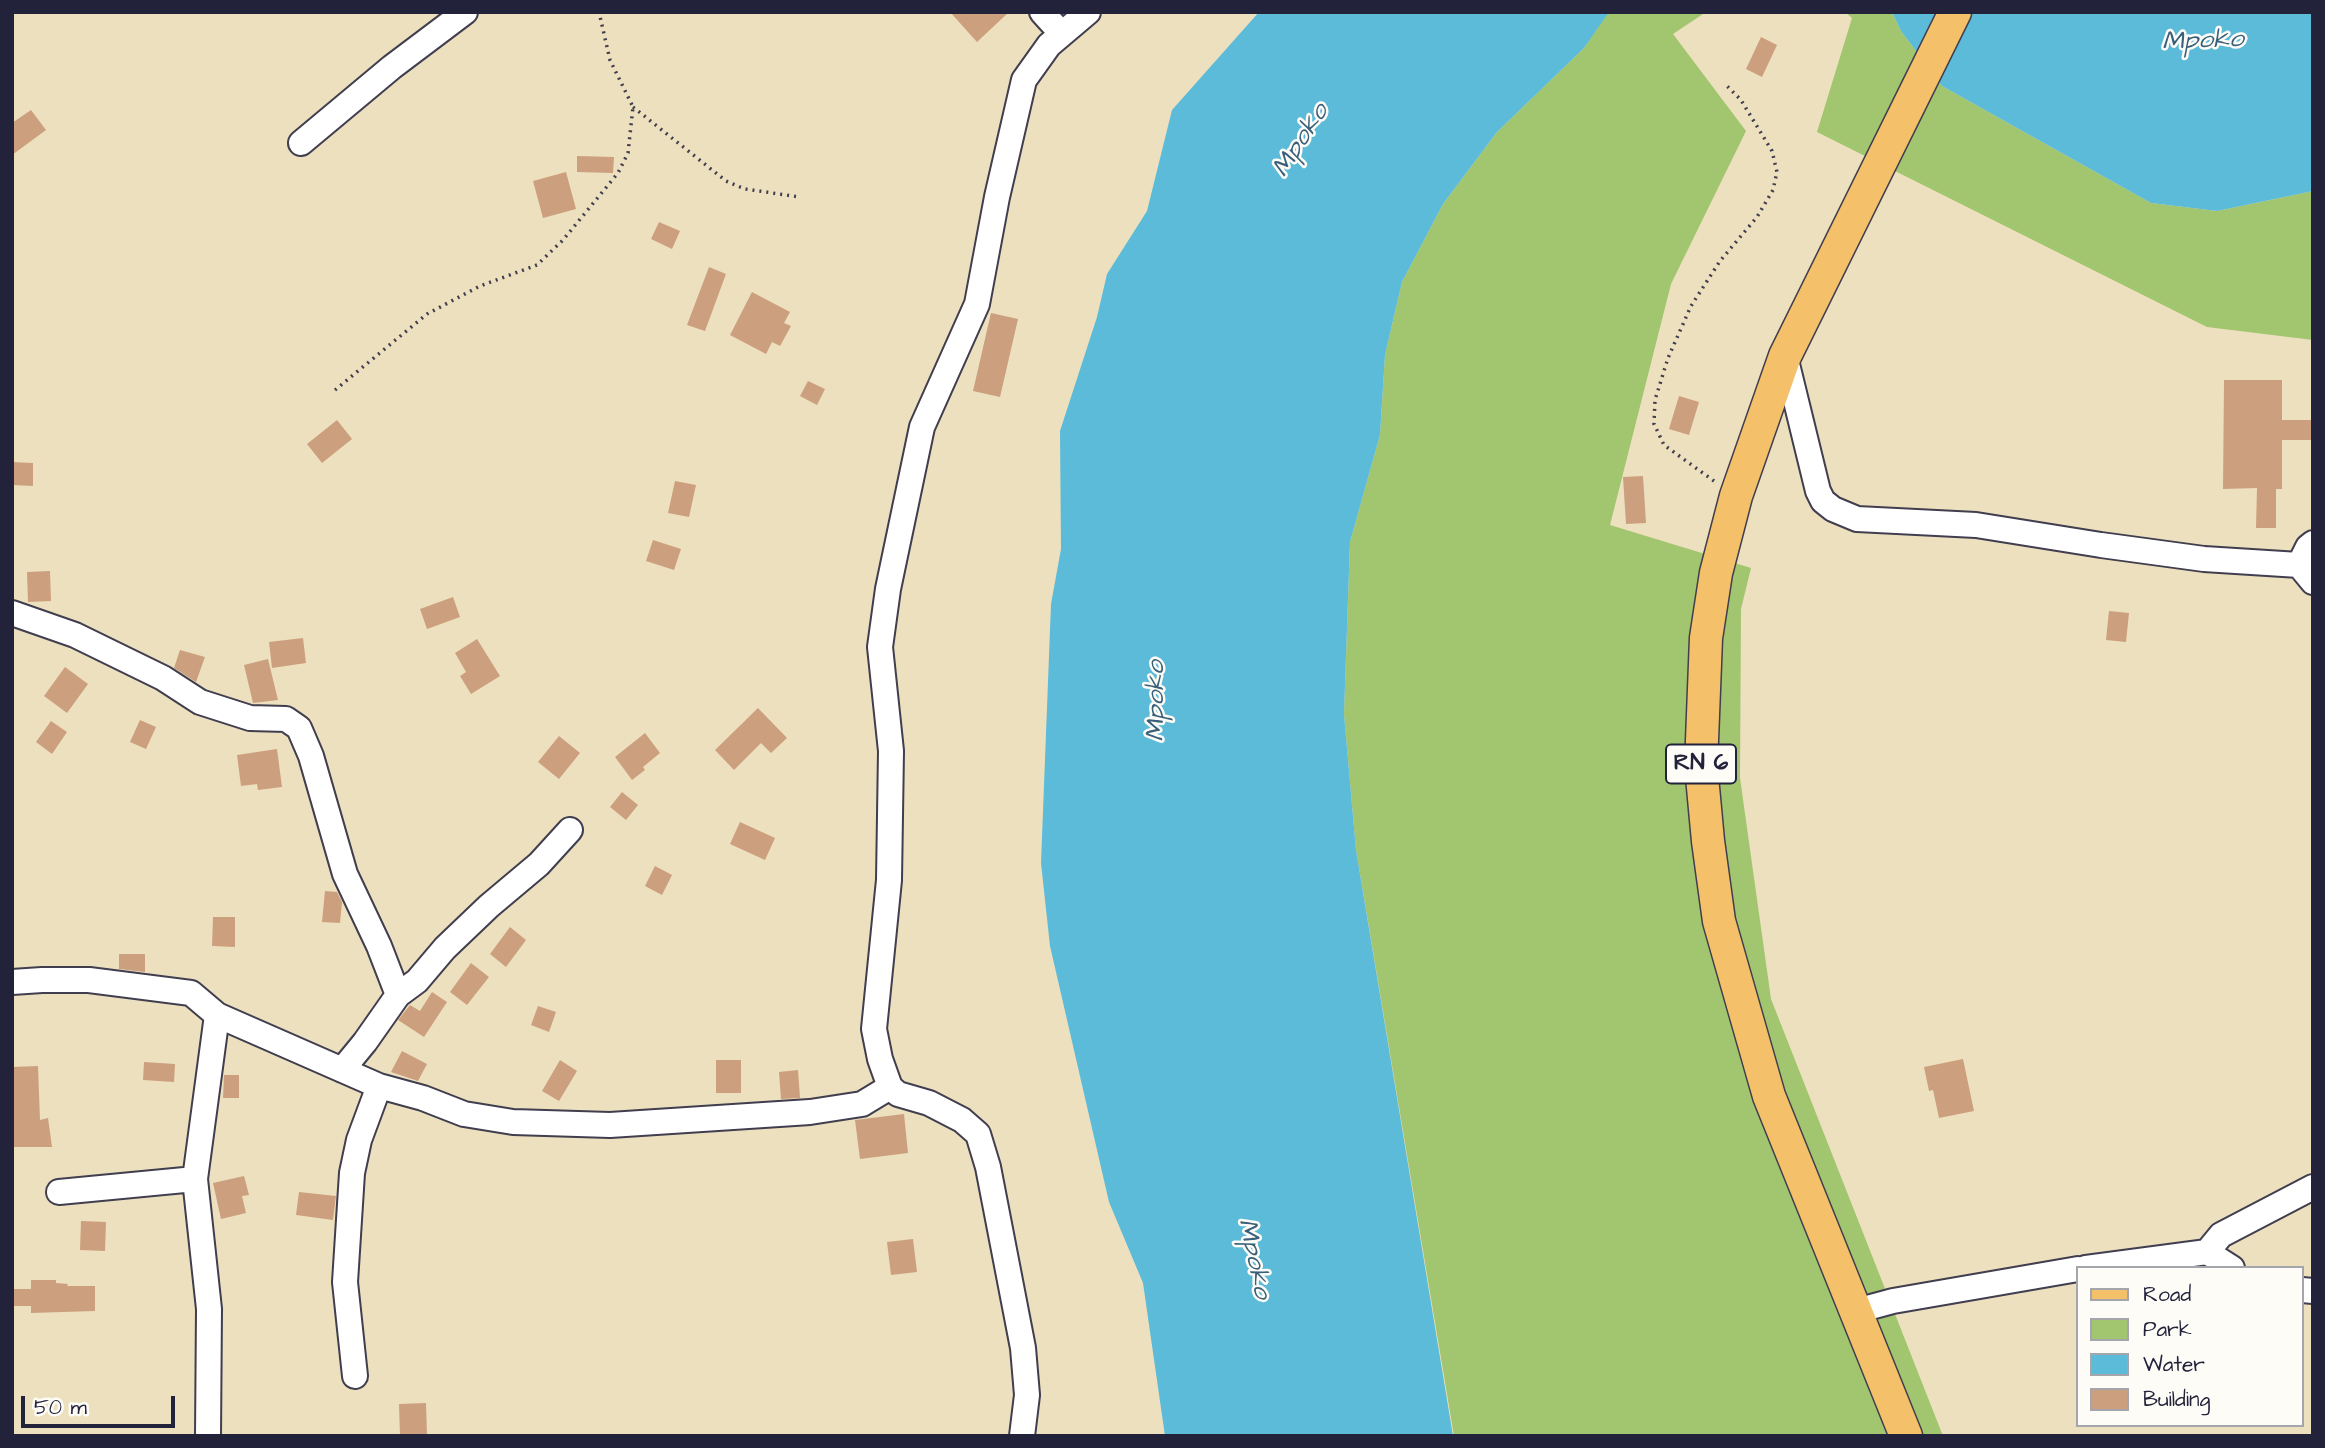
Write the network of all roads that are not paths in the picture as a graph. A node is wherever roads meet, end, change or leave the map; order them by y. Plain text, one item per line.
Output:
1 (465, 12) edge
2 (1042, 12) edge
3 (1088, 12) edge
4 (1955, 12) edge
5 (1062, 34) junction
6 (301, 143) dead end
7 (1785, 356) junction
8 (2313, 542) edge
9 (2306, 574) edge
10 (12, 614) edge
11 (570, 830) dead end
12 (12, 982) edge
13 (398, 995) junction
14 (217, 1015) junction
15 (341, 1070) junction
16 (379, 1086) junction
17 (890, 1087) junction
18 (195, 1179) junction
19 (2313, 1187) edge
20 (59, 1192) dead end
21 (2207, 1252) junction
22 (2101, 1266) edge
23 (2229, 1266) edge
24 (2076, 1269) edge
25 (1856, 1311) junction
26 (355, 1376) dead end
27 (208, 1436) edge
28 (1022, 1436) edge
29 (1906, 1436) edge

1 - 6 street
2 - 5 street
3 - 5 street
4 - 7 main road, RN 6
5 - 17 street
7 - 9 street
7 - 25 main road, RN 6
8 - 9 street
10 - 13 street
11 - 13 street
12 - 14 street
13 - 15 street
14 - 15 street
14 - 18 street
15 - 16 street
16 - 17 street
16 - 26 street
17 - 28 street
18 - 20 street
18 - 27 street
19 - 21 street
21 - 22 street
21 - 23 street
24 - 25 street
25 - 29 main road, RN 6

